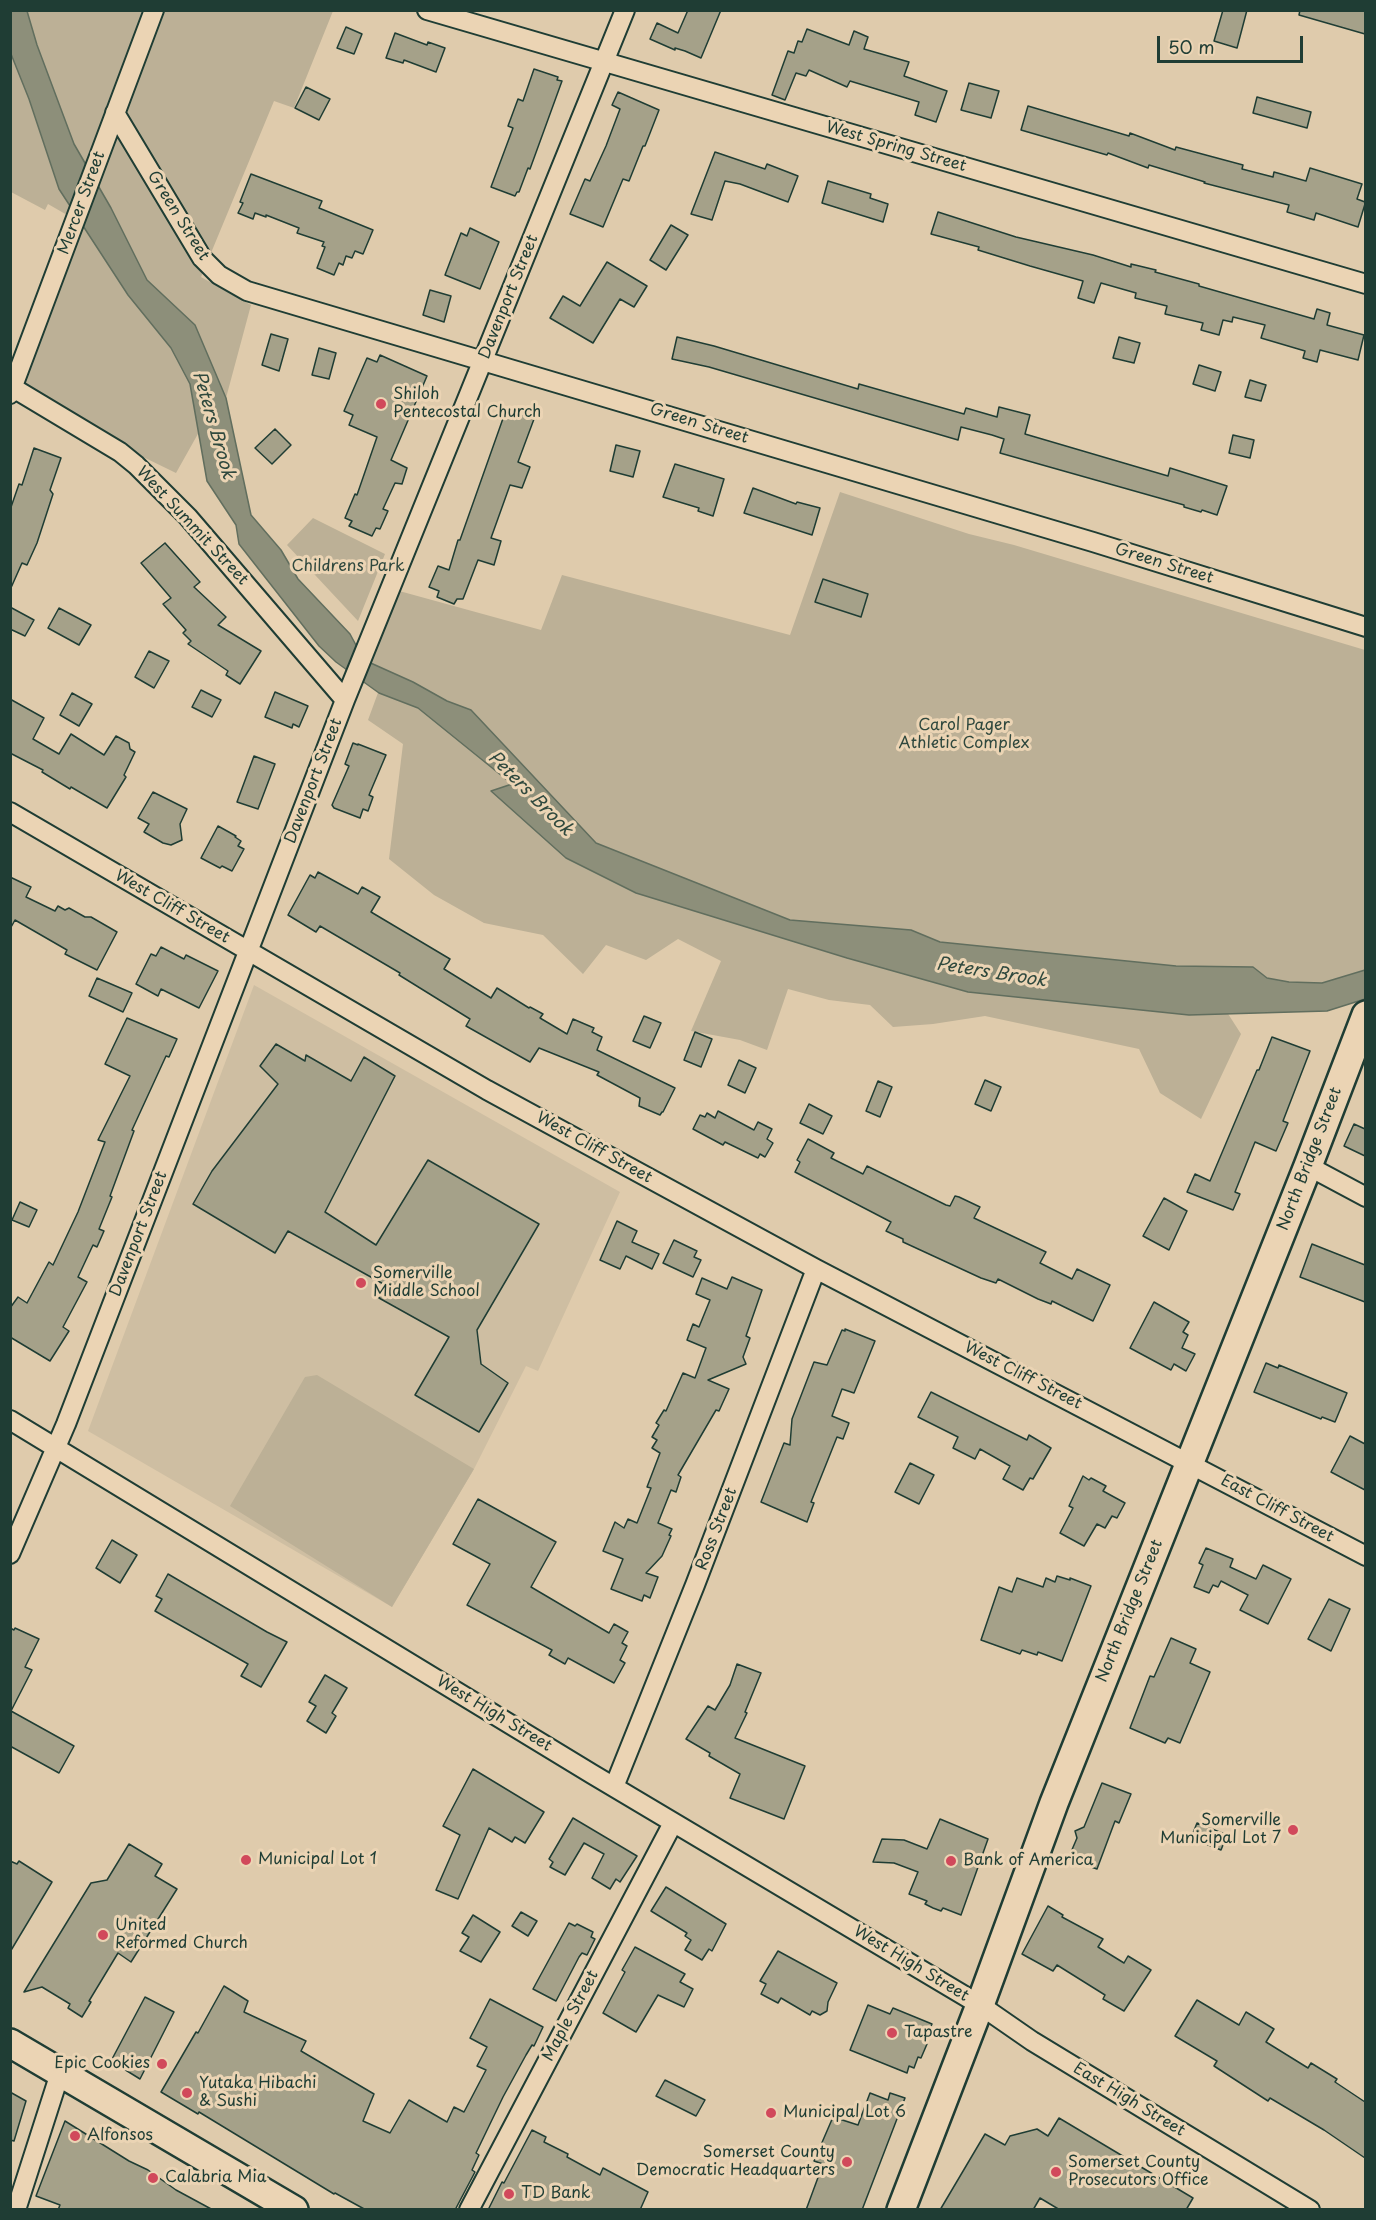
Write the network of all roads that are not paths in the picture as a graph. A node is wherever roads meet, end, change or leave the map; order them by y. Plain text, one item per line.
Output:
1 (154, 10) edge
2 (427, 10) edge
3 (625, 10) edge
4 (603, 62) junction
5 (115, 113) junction
6 (1365, 284) edge
7 (482, 361) junction
8 (11, 389) edge
9 (1365, 627) edge
10 (349, 691) junction
11 (10, 812) edge
12 (248, 952) junction
13 (1363, 1022) edge
14 (1308, 1166) junction
15 (1365, 1197) edge
16 (816, 1269) junction
17 (10, 1420) edge
18 (57, 1448) junction
19 (1189, 1462) junction
20 (10, 1554) edge
21 (1365, 1556) edge
22 (614, 1787) junction
23 (673, 1823) junction
24 (980, 2005) junction
25 (10, 2043) edge
26 (60, 2073) junction
27 (16, 2210) edge
28 (294, 2210) edge
29 (469, 2210) edge
30 (901, 2210) edge
31 (1310, 2210) edge

1 - 5 street, Mercer Street
2 - 4 street, West Spring Street
3 - 4 street, Davenport Street
4 - 6 street, West Spring Street
4 - 7 street, Davenport Street
5 - 7 street, Green Street
5 - 8 street, Mercer Street
7 - 9 street, Green Street
7 - 10 street, Davenport Street
8 - 10 street, West Summit Street
10 - 12 street, Davenport Street
11 - 12 street, West Cliff Street
12 - 16 street, West Cliff Street
12 - 18 street, Davenport Street
13 - 14 street, North Bridge Street
14 - 15 street
14 - 19 street, North Bridge Street
16 - 19 street, West Cliff Street
16 - 22 street, Ross Street
17 - 18 street, West High Street
18 - 20 street, Davenport Street
18 - 22 street, West High Street
19 - 21 street, East Cliff Street
19 - 24 street, North Bridge Street
22 - 23 street, West High Street
23 - 24 street, West High Street
23 - 29 street, Maple Street
24 - 30 street, North Bridge Street
24 - 31 street, East High Street
25 - 26 street
26 - 27 street
26 - 28 street

